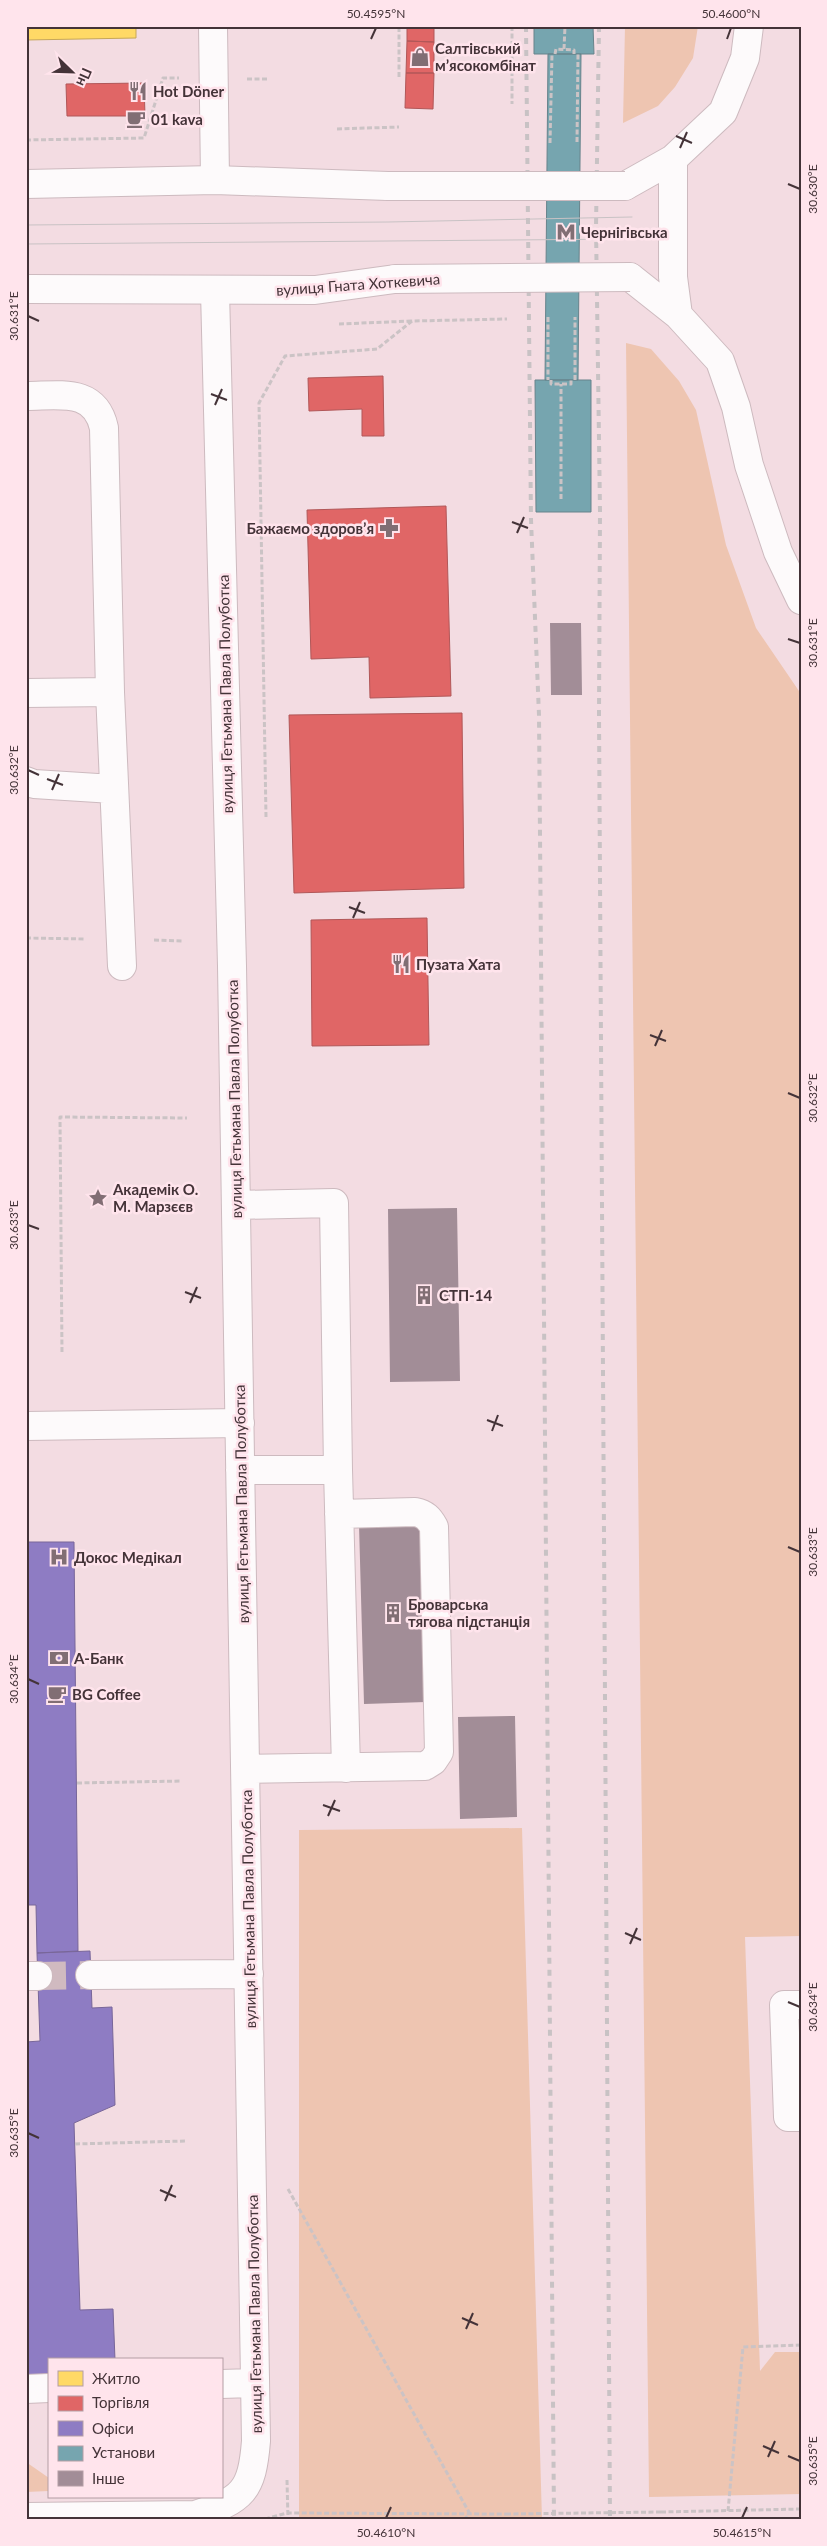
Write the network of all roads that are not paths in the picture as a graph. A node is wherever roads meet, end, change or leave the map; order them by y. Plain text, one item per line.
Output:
1 (213, 26) edge
2 (749, 26) edge
3 (673, 159) junction
4 (215, 180) junction
5 (26, 184) edge
6 (26, 289) edge
7 (215, 291) junction
8 (678, 315) junction
9 (26, 396) edge
10 (801, 600) edge
11 (110, 692) junction
12 (26, 693) edge
13 (26, 781) edge
14 (113, 789) junction
15 (122, 966) dead end
16 (236, 1204) junction
17 (240, 1423) junction
18 (26, 1426) edge
19 (240, 1470) junction
20 (338, 1470) junction
21 (339, 1514) junction
22 (346, 1768) junction
23 (246, 1769) junction
24 (249, 1974) junction
25 (90, 1975) tunnel mouth
26 (801, 2005) edge
27 (801, 2117) edge
28 (253, 2383) junction
29 (222, 2384) edge
30 (48, 2388) edge
31 (26, 2389) edge
32 (26, 2517) edge

1 - 4 main road
2 - 3 main road
3 - 4 main road, bridge
3 - 8 main road
4 - 5 main road
6 - 7 main road, вулиця Гната Хоткевича
7 - 8 main road, вулиця Гната Хоткевича, bridge
7 - 16 main road, вулиця Гетьмана Павла Полуботка
8 - 10 main road
9 - 11 main road
11 - 12 main road
11 - 14 main road
13 - 14 main road
14 - 15 main road
16 - 17 main road, вулиця Гетьмана Павла Полуботка
16 - 20 main road
17 - 18 main road
17 - 19 main road, вулиця Гетьмана Павла Полуботка
19 - 20 main road
19 - 23 main road, вулиця Гетьмана Павла Полуботка
20 - 21 main road
21 - 22 main road
21 - 22 main road
22 - 23 main road
23 - 24 main road, вулиця Гетьмана Павла Полуботка
24 - 25 main road
24 - 28 main road, вулиця Гетьмана Павла Полуботка
26 - 27 main road
28 - 29 main road
28 - 32 main road, вулиця Гетьмана Павла Полуботка
30 - 31 main road

